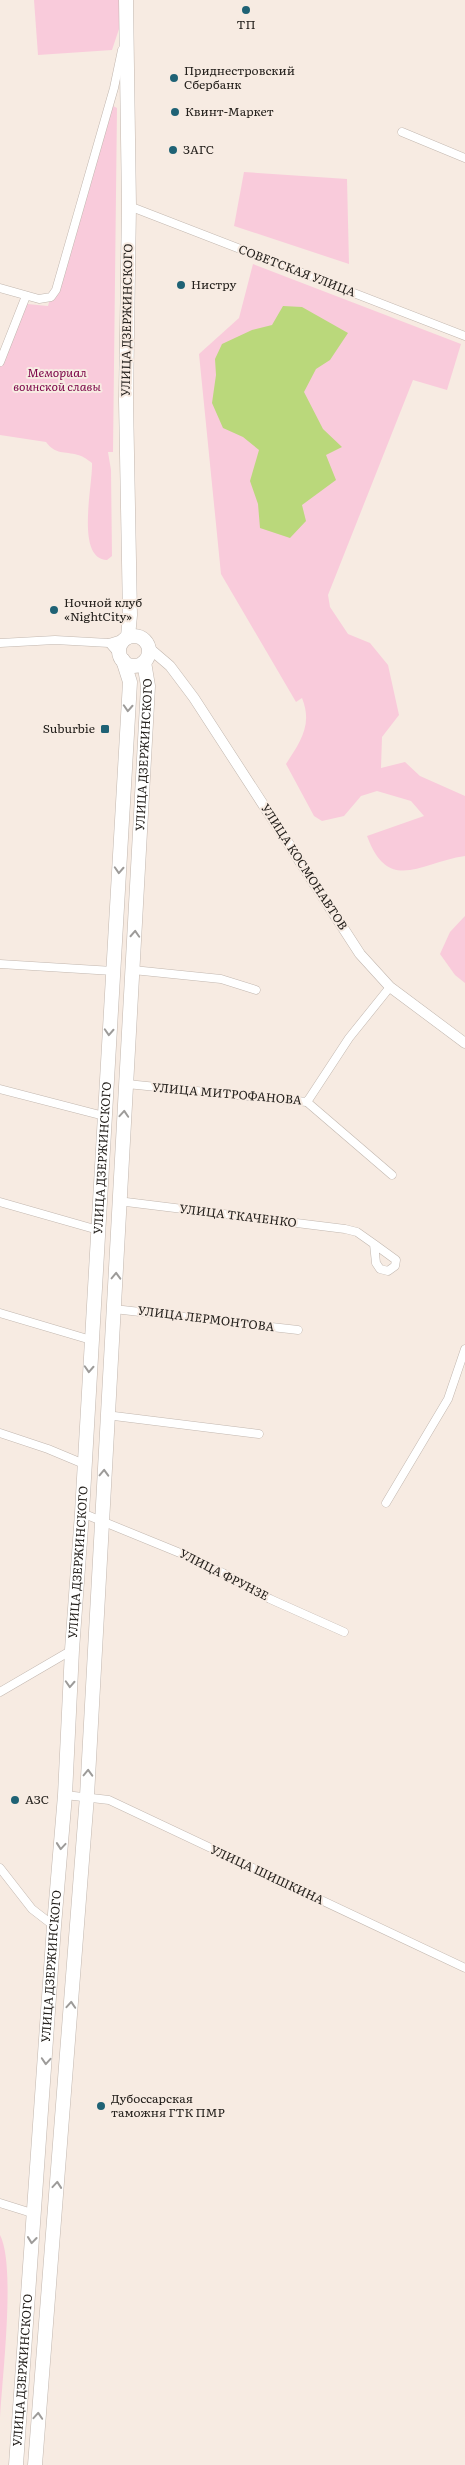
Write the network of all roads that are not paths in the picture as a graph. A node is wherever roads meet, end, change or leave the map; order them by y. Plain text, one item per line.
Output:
1 (126, 0) edge
2 (128, 24) junction
3 (402, 132) dead end
4 (465, 158) edge
5 (129, 206) junction
6 (0, 288) edge
7 (26, 296) junction
8 (465, 336) edge
9 (0, 362) edge
10 (133, 637) junction
11 (0, 643) edge
12 (109, 643) junction
13 (149, 648) junction
14 (122, 659) junction
15 (144, 662) junction
16 (170, 666) junction
17 (0, 964) edge
18 (133, 970) junction
19 (113, 972) junction
20 (390, 987) junction
21 (256, 990) dead end
22 (465, 1043) edge
23 (127, 1084) junction
24 (0, 1089) edge
25 (307, 1102) junction
26 (104, 1116) junction
27 (392, 1175) dead end
28 (118, 1201) junction
29 (0, 1202) edge
30 (98, 1230) junction
31 (374, 1244) dead end
32 (114, 1309) junction
33 (0, 1313) edge
34 (298, 1330) dead end
35 (91, 1340) junction
36 (465, 1349) edge
37 (106, 1415) junction
38 (0, 1433) edge
39 (259, 1434) dead end
40 (84, 1464) junction
41 (386, 1503) dead end
42 (82, 1513) junction
43 (102, 1522) junction
44 (344, 1632) dead end
45 (72, 1650) junction
46 (0, 1692) edge
47 (65, 1795) junction
48 (87, 1796) junction
49 (0, 1868) edge
50 (54, 1926) junction
51 (465, 1968) edge
52 (0, 2203) edge
53 (35, 2214) junction
54 (16, 2465) edge
55 (35, 2465) edge

1 - 2 highway, УЛИЦА ДЗЕРЖИНСКОГО
2 - 5 highway, УЛИЦА ДЗЕРЖИНСКОГО
2 - 7 street, УЛИЦА ДЗЕРЖИНСКОГО
3 - 4 street
5 - 8 street, СОВЕТСКАЯ УЛИЦА
5 - 10 highway, УЛИЦА ДЗЕРЖИНСКОГО
6 - 7 street, УЛИЦА ДЗЕРЖИНСКОГО
7 - 9 street
10 - 12 street
10 - 13 highway
10 - 14 highway
11 - 12 street
12 - 14 street
13 - 15 highway
13 - 16 street, УЛИЦА КОСМОНАВТОВ
14 - 15 highway
14 -> 19 highway, УЛИЦА ДЗЕРЖИНСКОГО
15 - 16 street
18 -> 15 highway, УЛИЦА ДЗЕРЖИНСКОГО
16 - 20 street, УЛИЦА КОСМОНАВТОВ
17 - 19 street
18 - 21 street
18 - 23 highway, УЛИЦА ДЗЕРЖИНСКОГО
19 -> 26 highway, УЛИЦА ДЗЕРЖИНСКОГО
20 - 22 street, УЛИЦА КОСМОНАВТОВ
20 - 25 street, УЛИЦА МИТРОФАНОВА
23 - 25 street, УЛИЦА МИТРОФАНОВА
28 -> 23 highway, УЛИЦА ДЗЕРЖИНСКОГО
24 - 26 street
25 - 27 street
26 - 30 highway, УЛИЦА ДЗЕРЖИНСКОГО
28 - 31 street, УЛИЦА ТКАЧЕНКО
32 -> 28 highway, УЛИЦА ДЗЕРЖИНСКОГО
29 - 30 street
30 - 35 highway, УЛИЦА ДЗЕРЖИНСКОГО
32 - 34 street, УЛИЦА ЛЕРМОНТОВА
32 - 37 highway, УЛИЦА ДЗЕРЖИНСКОГО
33 - 35 street
35 -> 40 highway, УЛИЦА ДЗЕРЖИНСКОГО
36 - 41 street
37 - 39 street
43 -> 37 highway, УЛИЦА ДЗЕРЖИНСКОГО
38 - 40 street
40 - 42 highway, УЛИЦА ДЗЕРЖИНСКОГО
42 - 43 street, УЛИЦА ФРУНЗЕ
42 - 45 highway, УЛИЦА ДЗЕРЖИНСКОГО
43 - 44 street, УЛИЦА ФРУНЗЕ
48 -> 43 highway, УЛИЦА ДЗЕРЖИНСКОГО
45 - 46 street
45 -> 47 highway, УЛИЦА ДЗЕРЖИНСКОГО
47 - 48 street, УЛИЦА ШИШКИНА
47 -> 50 highway, УЛИЦА ДЗЕРЖИНСКОГО
48 - 51 street, УЛИЦА ШИШКИНА
55 -> 48 highway, УЛИЦА ДЗЕРЖИНСКОГО
49 - 50 street
50 -> 53 highway, УЛИЦА ДЗЕРЖИНСКОГО
52 - 53 street
53 -> 54 highway, УЛИЦА ДЗЕРЖИНСКОГО

